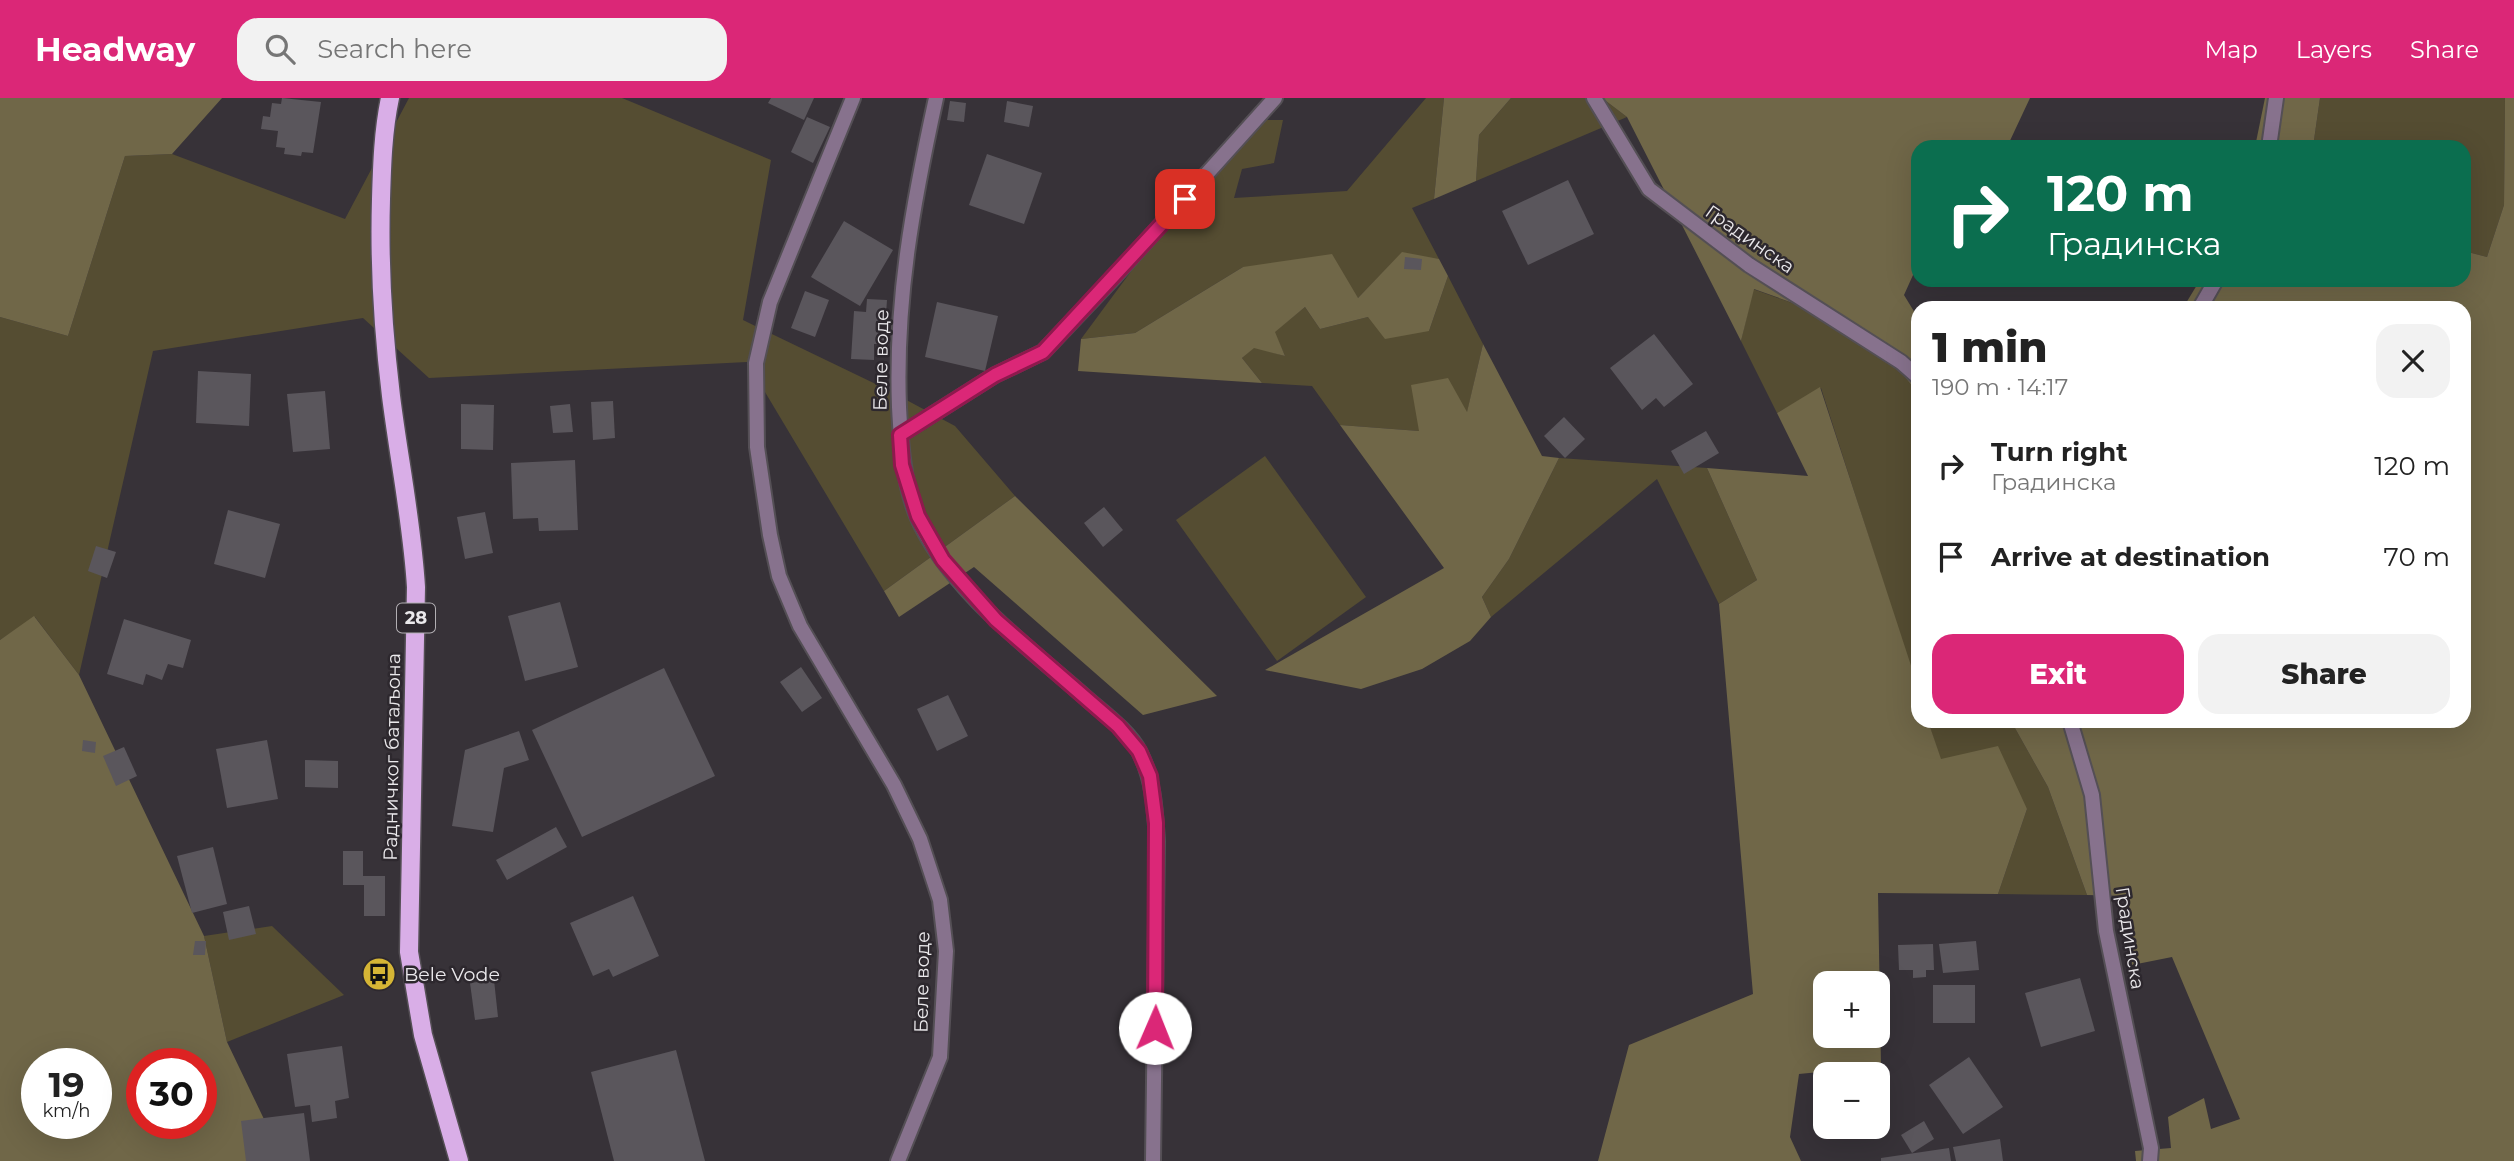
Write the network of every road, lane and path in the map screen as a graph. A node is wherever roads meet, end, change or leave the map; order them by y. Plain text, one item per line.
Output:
1 (390, 98) edge
2 (853, 98) edge
3 (936, 98) edge
4 (1275, 98) edge
5 (1594, 98) edge
6 (2276, 98) edge
7 (2270, 140) edge
8 (1911, 371) edge
9 (900, 435) junction
10 (2072, 728) edge
11 (459, 1161) edge
12 (898, 1161) edge
13 (1153, 1161) edge
14 (2150, 1161) edge

1 - 11 main road, Радничког батаљона / 28
2 - 12 street, Беле воде
3 - 9 street, Беле воде
4 - 9 street
5 - 8 street, Градинска
6 - 7 street
9 - 13 street, Беле воде
10 - 14 street, Градинска

